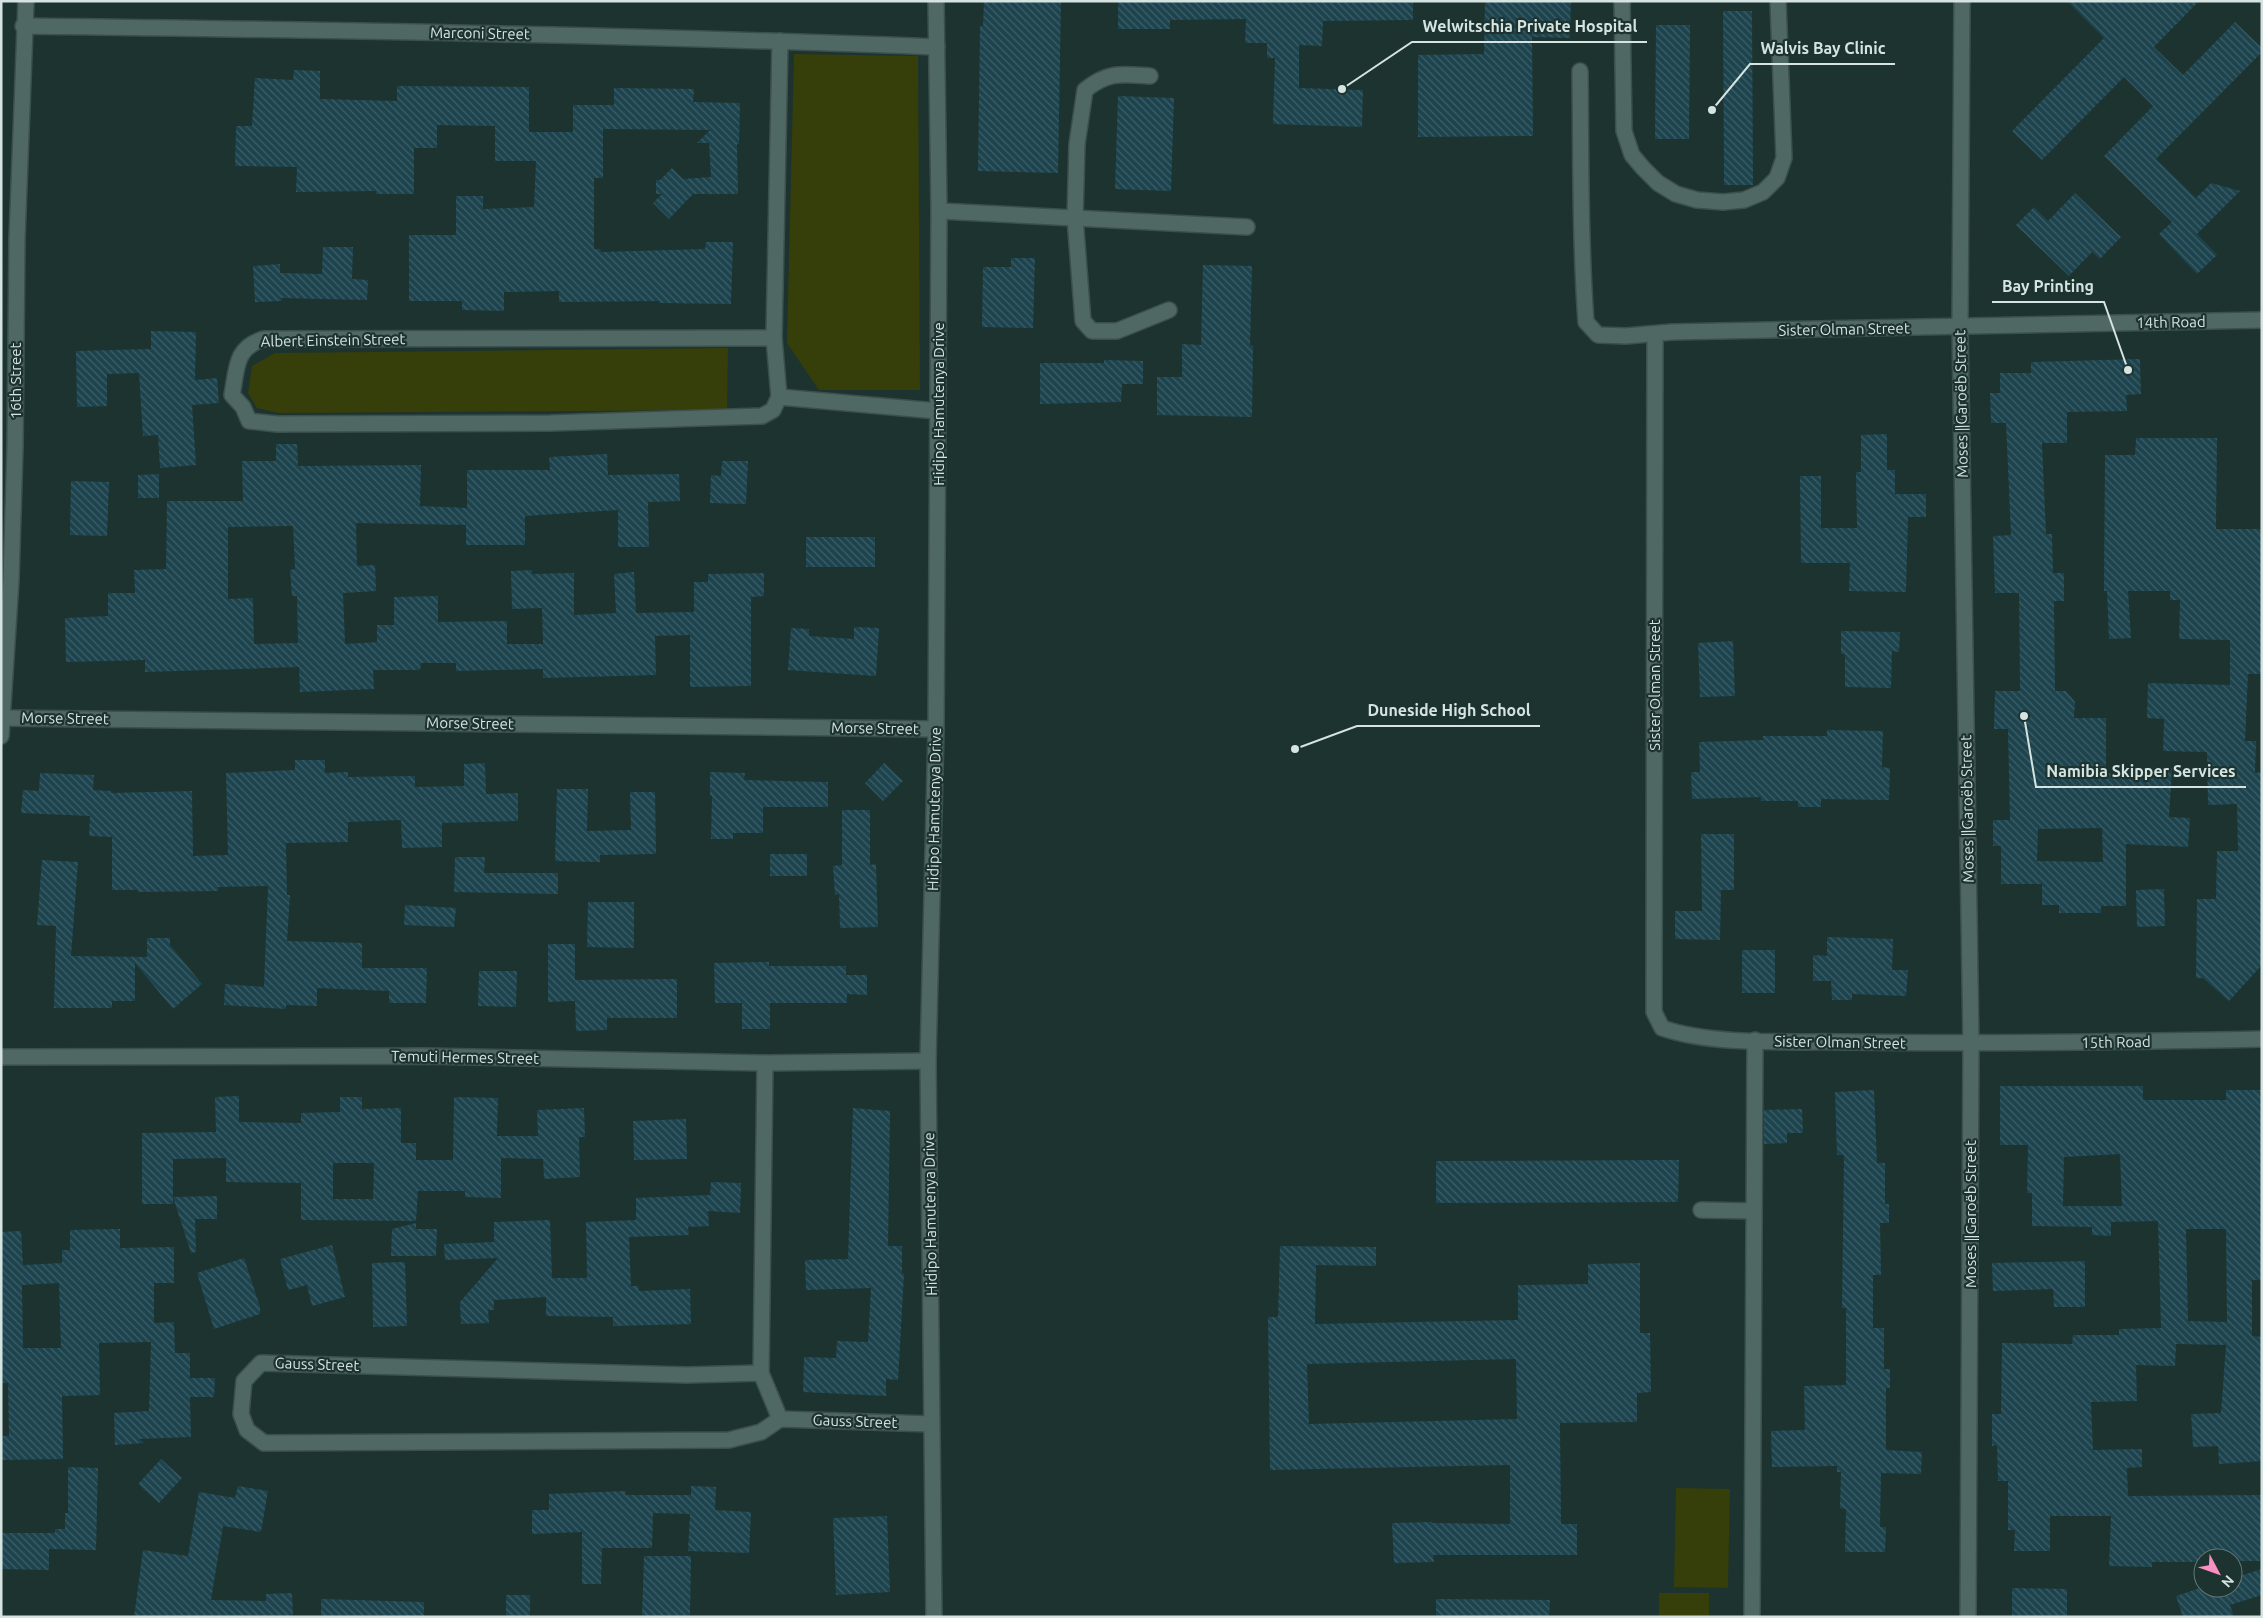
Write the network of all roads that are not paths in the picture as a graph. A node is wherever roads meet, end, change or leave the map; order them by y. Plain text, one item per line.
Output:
1 (26, 1) edge
2 (936, 1) edge
3 (1622, 1) edge
4 (1778, 1) edge
5 (1962, 1) edge
6 (23, 26) junction
7 (780, 41) junction
8 (937, 47) junction
9 (1580, 71) dead end
10 (1150, 76) dead end
11 (939, 211) junction
12 (1074, 218) junction
13 (1247, 227) dead end
14 (1169, 310) dead end
15 (2262, 320) edge
16 (1960, 327) junction
17 (1655, 334) junction
18 (774, 338) junction
19 (779, 398) junction
20 (938, 411) junction
21 (3, 718) junction
22 (936, 729) junction
23 (1, 736) edge
24 (2262, 1039) edge
25 (1754, 1040) junction
26 (1971, 1044) junction
27 (1, 1057) edge
28 (928, 1061) junction
29 (765, 1063) junction
30 (1701, 1210) dead end
31 (1753, 1210) junction
32 (760, 1373) junction
33 (780, 1419) junction
34 (931, 1424) junction
35 (934, 1617) edge
36 (1752, 1617) edge
37 (1968, 1617) edge

1 - 6 street, 16th Street
2 - 8 street, Hidipo Hamutenya Drive
3 - 4 street
5 - 16 street, Moses ǁGaroëb Street
6 - 7 street, Marconi Street
6 - 21 street, 16th Street
7 - 8 street, Marconi Street
7 - 18 street
8 - 11 street, Hidipo Hamutenya Drive
9 - 17 street
10 - 12 street
11 - 12 street
11 - 20 street, Hidipo Hamutenya Drive
12 - 13 street
12 - 14 street
15 - 16 street, 14th Road
16 - 17 street, Sister Olman Street
16 - 26 street, Moses ǁGaroëb Street
17 - 25 street, Sister Olman Street
18 - 19 street
18 - 19 street, Albert Einstein Street
19 - 20 street
20 - 22 street, Hidipo Hamutenya Drive
21 - 22 street, Morse Street
21 - 23 street, 16th Street
22 - 28 street, Hidipo Hamutenya Drive
24 - 26 street, 15th Road
25 - 26 street, Sister Olman Street
25 - 31 street
26 - 37 street, Moses ǁGaroëb Street
27 - 29 street, Temuti Hermes Street
28 - 29 street, Temuti Hermes Street
28 - 34 street, Hidipo Hamutenya Drive
29 - 32 street
30 - 31 street
31 - 36 street
32 - 33 street
32 - 33 street, Gauss Street
33 - 34 street, Gauss Street
34 - 35 street, Hidipo Hamutenya Drive

